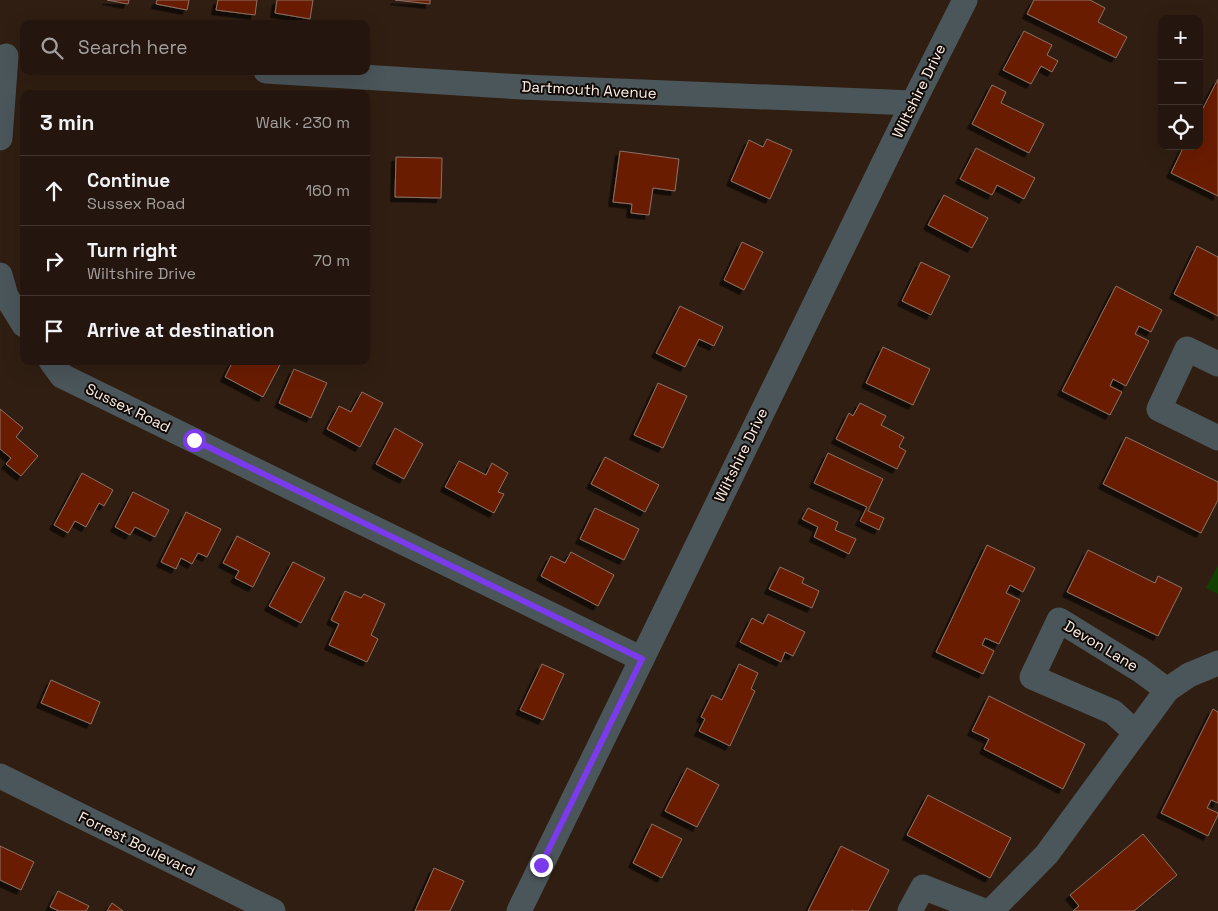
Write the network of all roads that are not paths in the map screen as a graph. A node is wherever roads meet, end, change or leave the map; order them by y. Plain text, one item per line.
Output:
1 (965, 0) edge
2 (10, 56) edge
3 (332, 75) edge
4 (913, 103) junction
5 (0, 138) edge
6 (0, 275) edge
7 (20, 319) edge
8 (1218, 364) edge
9 (53, 365) edge
10 (1218, 438) edge
11 (642, 659) junction
12 (1218, 663) edge
13 (1167, 690) junction
14 (1135, 732) junction
15 (0, 776) edge
16 (274, 911) edge
17 (519, 911) edge
18 (910, 911) edge
19 (984, 911) edge
20 (991, 911) edge

1 - 4 street, Wiltshire Drive
2 - 5 street
3 - 4 street, Dartmouth Avenue
4 - 11 street, Wiltshire Drive
6 - 7 street
8 - 10 street
9 - 11 street, Sussex Road
11 - 17 street, Wiltshire Drive
12 - 13 street
13 - 14 street
13 - 14 street, Devon Lane
14 - 20 street
15 - 16 street, Forrest Boulevard
18 - 19 street

